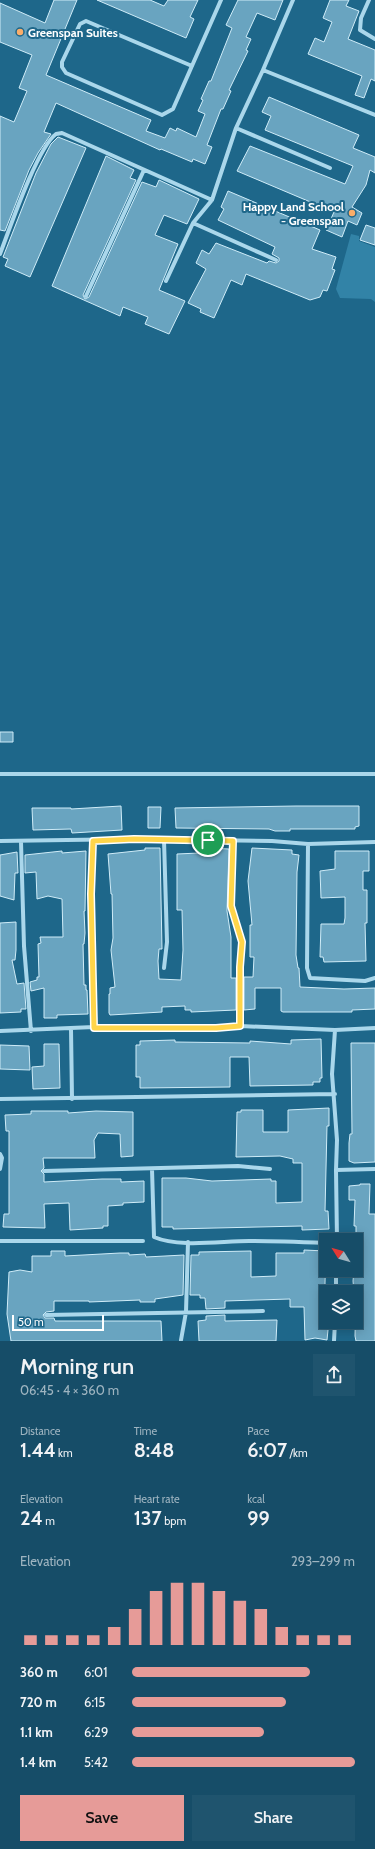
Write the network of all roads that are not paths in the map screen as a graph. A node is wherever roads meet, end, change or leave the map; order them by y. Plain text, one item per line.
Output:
1 (221, 0) edge
2 (293, 0) edge
3 (369, 0) edge
4 (375, 39) edge
5 (192, 66) junction
6 (263, 70) junction
7 (375, 115) edge
8 (236, 128) junction
9 (330, 168) dead end
10 (144, 170) junction
11 (212, 200) junction
12 (193, 223) junction
13 (0, 254) edge
14 (276, 260) dead end
15 (166, 281) dead end
16 (86, 296) dead end
17 (0, 774) edge
18 (375, 774) edge
19 (164, 840) junction
20 (93, 841) junction
21 (233, 841) junction
22 (0, 842) edge
23 (20, 842) junction
24 (375, 842) edge
25 (308, 844) junction
26 (164, 968) dead end
27 (375, 978) edge
28 (240, 1026) junction
29 (94, 1028) junction
30 (375, 1028) edge
31 (71, 1029) junction
32 (335, 1030) junction
33 (0, 1031) edge
34 (31, 1031) junction
35 (335, 1094) junction
36 (0, 1099) edge
37 (72, 1099) junction
38 (1, 1156) edge
39 (0, 1169) edge
40 (152, 1169) junction
41 (270, 1169) dead end
42 (375, 1169) edge
43 (336, 1170) junction
44 (44, 1171) dead end
45 (337, 1233) edge
46 (0, 1241) edge
47 (143, 1241) dead end
48 (188, 1242) junction
49 (319, 1242) edge
50 (263, 1311) dead end
51 (186, 1312) junction
52 (46, 1315) dead end
53 (335, 1329) edge
54 (181, 1340) edge
55 (334, 1341) edge

1 - 5 street
2 - 6 street
3 - 4 street
5 - 5 street
6 - 7 street
6 - 8 street
8 - 9 street
8 - 11 street
10 - 11 street
10 - 13 street
10 - 16 street
11 - 12 street
12 - 14 street
12 - 15 street
17 - 18 street
19 - 20 street
19 - 21 street
19 - 26 street
20 - 23 street
20 - 29 street
21 - 25 street
21 - 28 street
22 - 23 street
23 - 34 street
24 - 25 street
25 - 27 street
28 - 29 street
28 - 32 street
29 - 31 street
30 - 32 street
31 - 34 street
31 - 37 street
32 - 35 street
33 - 34 street
35 - 37 street
35 - 43 street
36 - 37 street
38 - 39 street
40 - 41 street
40 - 44 street
40 - 48 street
42 - 43 street
43 - 45 street
46 - 47 street
48 - 49 street
48 - 51 street
50 - 51 street
51 - 52 street
51 - 54 street
53 - 55 street

